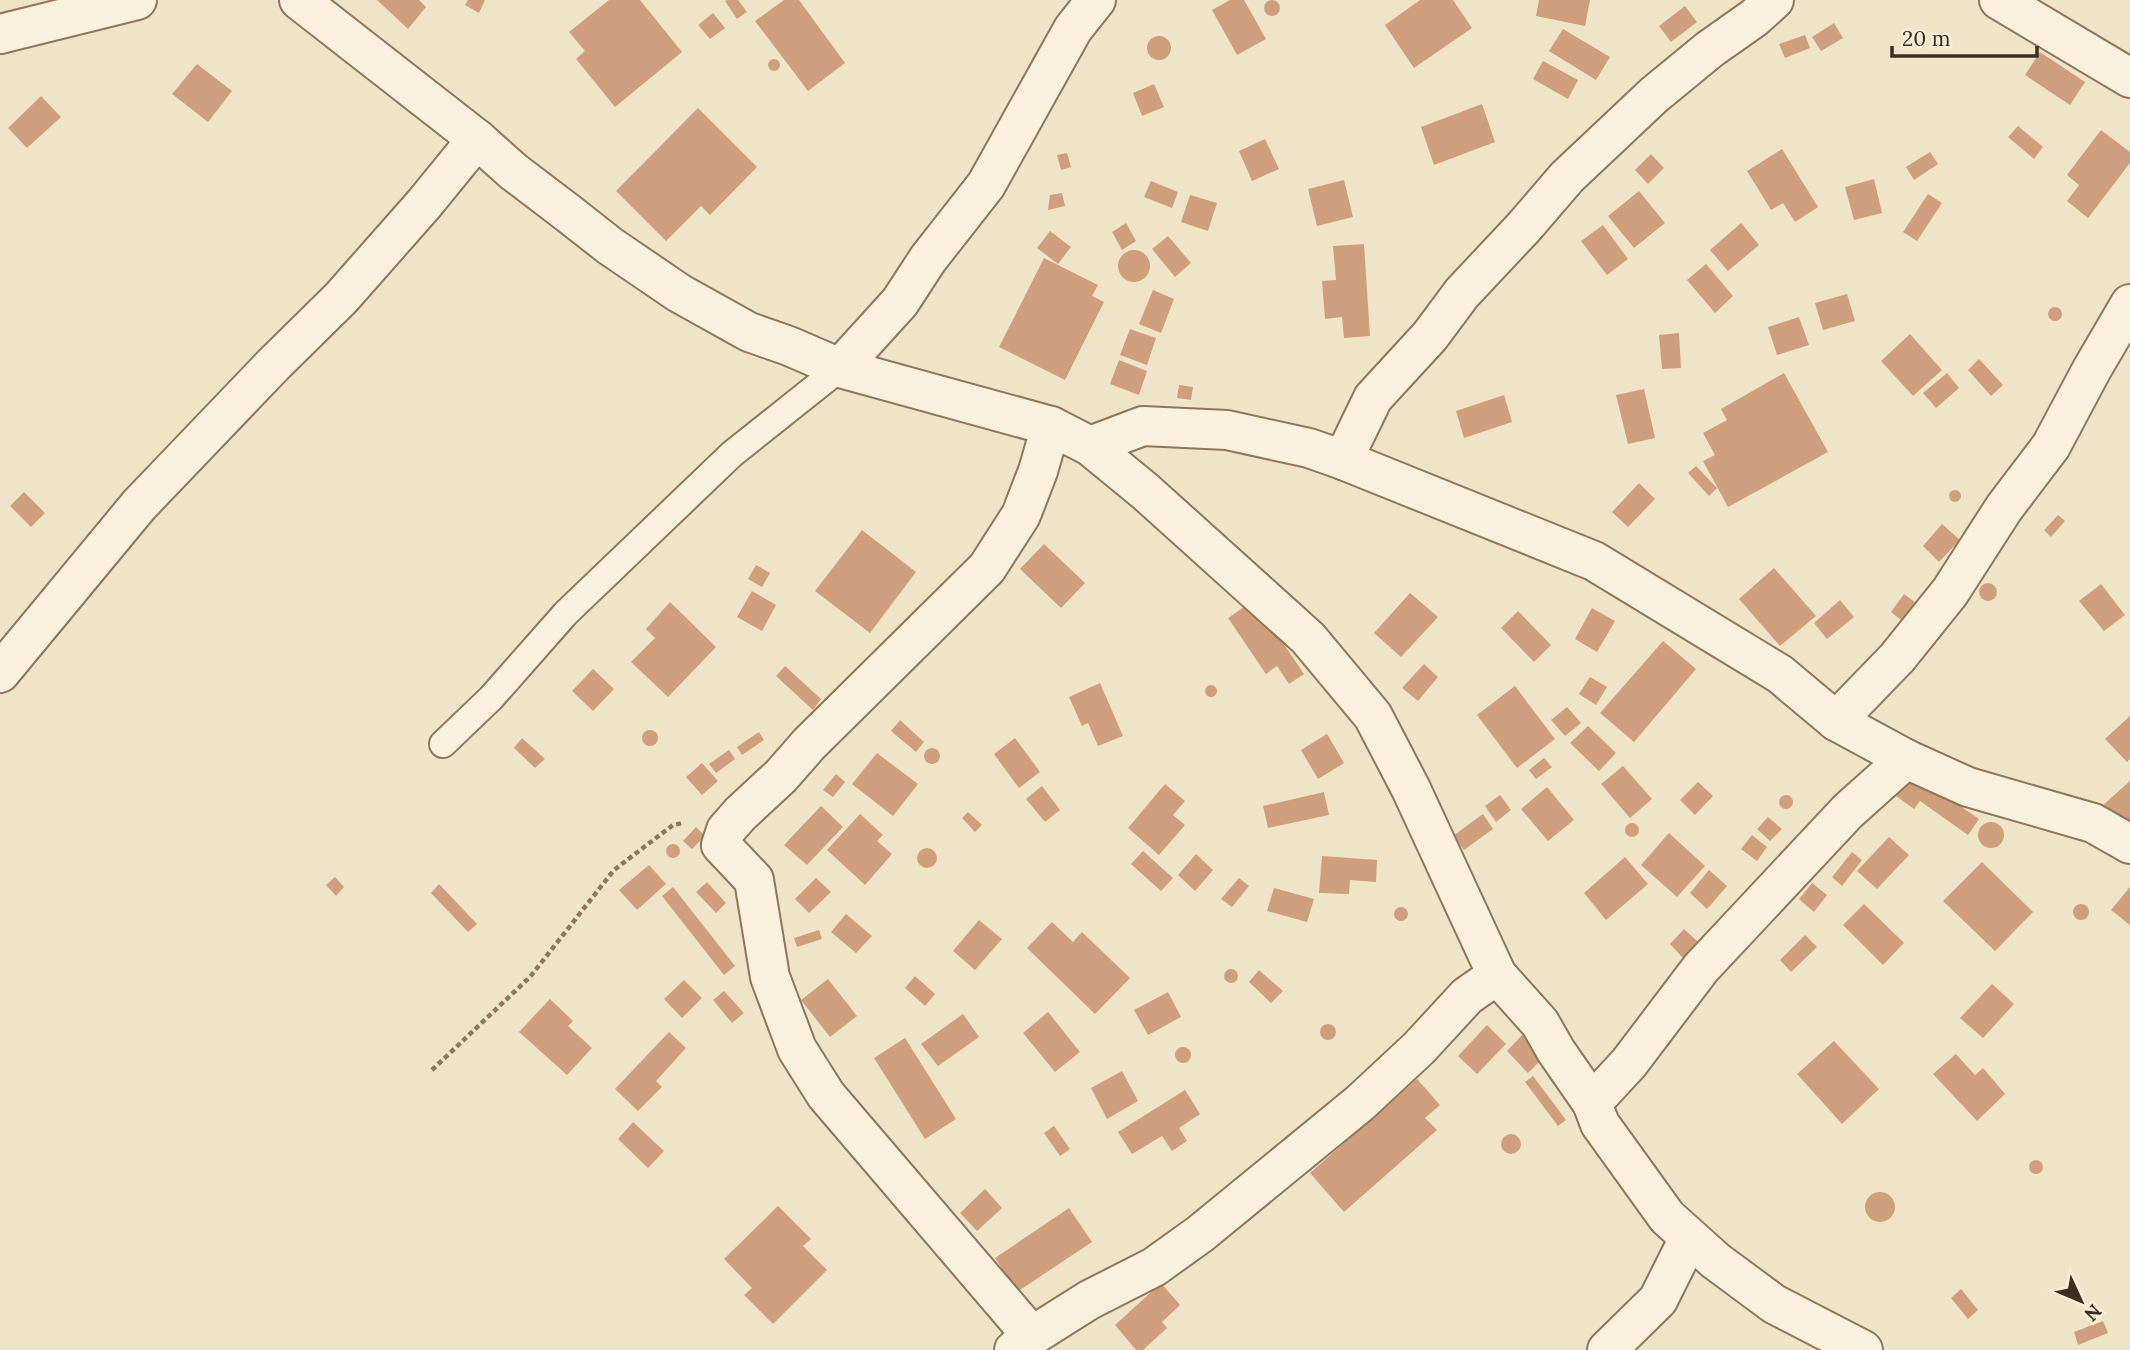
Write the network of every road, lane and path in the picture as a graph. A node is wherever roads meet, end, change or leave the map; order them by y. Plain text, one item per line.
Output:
1 (137, 0) edge
2 (299, 0) edge
3 (1096, 0) edge
4 (1774, 0) edge
5 (1998, 0) edge
6 (0, 34) edge
7 (2130, 78) edge
8 (477, 139) junction
9 (2130, 304) edge
10 (840, 368) junction
11 (1051, 426) junction
12 (1090, 446) junction
13 (1343, 460) junction
14 (0, 673) edge
15 (1836, 721) junction
16 (443, 744) dead end
17 (1906, 759) junction
18 (2130, 844) edge
19 (721, 845) junction
20 (1497, 975) junction
21 (432, 1070) dead end
22 (1592, 1102) junction
23 (1689, 1238) junction
24 (1023, 1343) edge
25 (1607, 1350) edge
26 (1863, 1350) edge

1 - 6 street
2 - 8 street
3 - 10 street
4 - 13 street
5 - 7 street
8 - 10 street
8 - 14 street
9 - 15 street
10 - 11 street
10 - 16 lane
11 - 12 street
11 - 19 street
12 - 13 street
12 - 20 street
13 - 15 street
15 - 17 street
17 - 18 street
17 - 22 street
19 - 21 path
19 - 24 street
20 - 22 street
20 - 24 street
22 - 23 street
23 - 25 street
23 - 26 street

